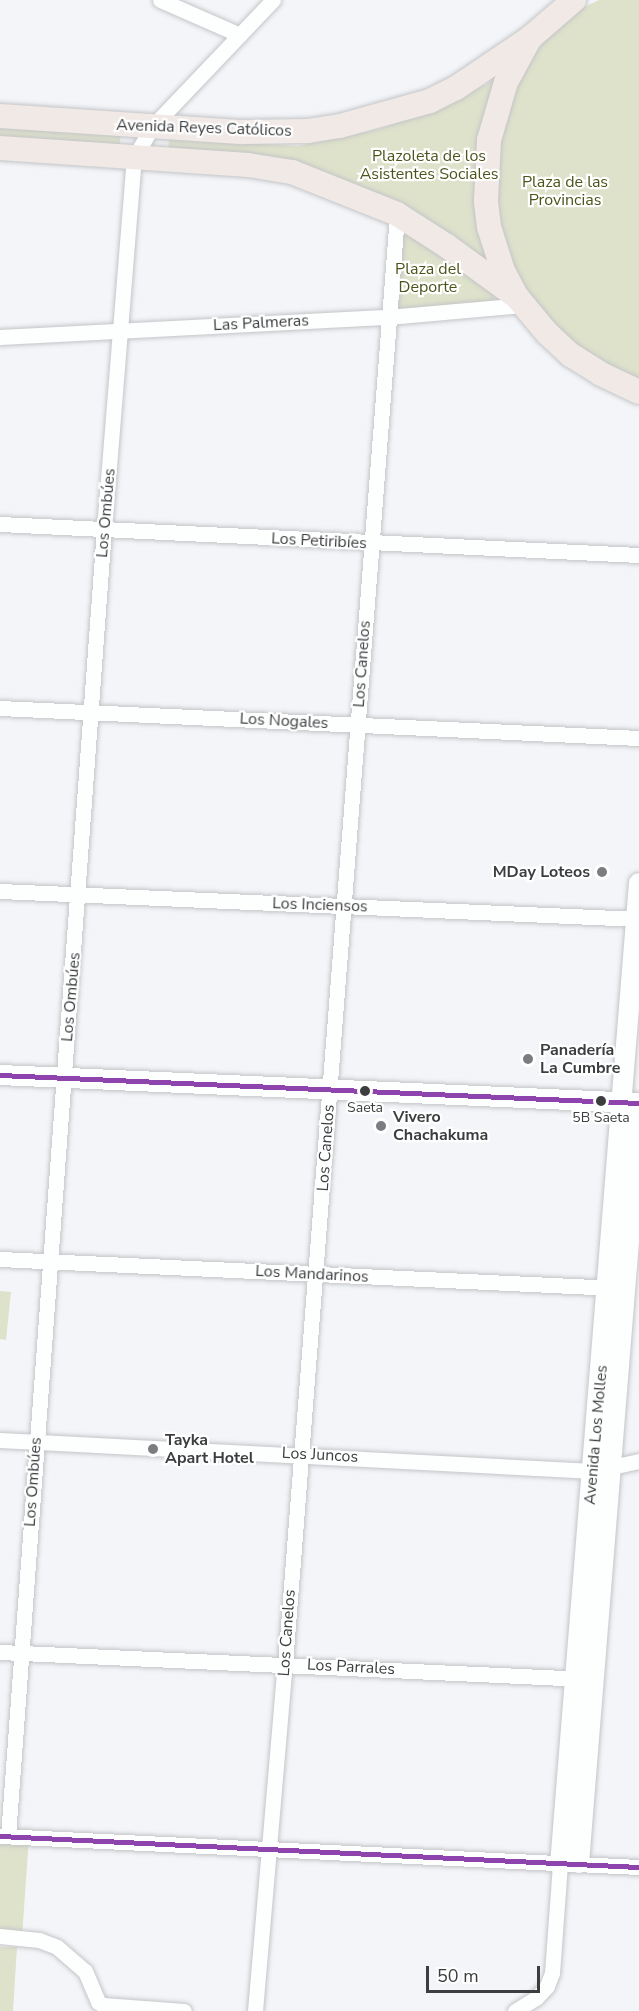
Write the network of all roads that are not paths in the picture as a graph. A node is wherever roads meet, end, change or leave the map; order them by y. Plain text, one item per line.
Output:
1 (160, 0) edge
2 (273, 0) edge
3 (574, 0) edge
4 (240, 35) junction
5 (530, 38) junction
6 (0, 116) edge
7 (151, 128) junction
8 (0, 148) edge
9 (134, 158) junction
10 (398, 214) junction
11 (519, 301) junction
12 (388, 317) junction
13 (121, 331) junction
14 (0, 337) edge
15 (639, 392) edge
16 (0, 524) edge
17 (104, 528) junction
18 (370, 544) junction
19 (639, 555) edge
20 (0, 708) edge
21 (91, 712) junction
22 (357, 724) junction
23 (639, 738) edge
24 (639, 883) edge
25 (0, 891) edge
26 (79, 895) junction
27 (344, 906) junction
28 (638, 919) edge
29 (0, 1075) edge
30 (64, 1078) junction
31 (330, 1091) junction
32 (631, 1102) edge
33 (639, 1118) edge
34 (0, 1259) edge
35 (49, 1261) junction
36 (316, 1274) junction
37 (616, 1288) junction
38 (0, 1440) edge
39 (36, 1442) junction
40 (301, 1454) junction
41 (639, 1461) edge
42 (602, 1469) junction
43 (0, 1652) edge
44 (20, 1653) junction
45 (285, 1664) junction
46 (585, 1679) junction
47 (4, 1836) edge
48 (269, 1849) junction
49 (570, 1864) junction
50 (639, 1867) edge
51 (0, 1936) edge
52 (184, 2011) edge
53 (255, 2011) edge
54 (515, 2011) edge

1 - 4 street
2 - 4 street
3 - 5 main road
4 - 7 street
5 - 7 main road, Avenida Reyes Católicos
5 - 11 main road
6 - 7 main road, Avenida Reyes Católicos
7 - 9 street
8 - 9 main road, Avenida Reyes Católicos
9 - 10 main road, Avenida Reyes Católicos
9 - 13 street, Los Ombúes
10 - 11 main road, Avenida Reyes Católicos
10 - 12 street, Los Canelos
11 - 12 street, Las Palmeras
11 - 15 main road
12 - 13 street, Las Palmeras
12 - 18 street, Los Canelos
13 - 14 street, Las Palmeras
13 - 17 street, Los Ombúes
16 - 17 street, Los Petiribíes
17 - 18 street, Los Petiribíes
17 - 21 street, Los Ombúes
18 - 19 street, Los Petiribíes
18 - 22 street, Los Canelos
20 - 21 street, Los Nogales
21 - 22 street, Los Nogales
21 - 26 street, Los Ombúes
22 - 23 street, Los Nogales
22 - 27 street, Los Canelos
24 - 28 street, Avenida Los Molles
25 - 26 street, Los Inciensos
26 - 27 street, Los Inciensos
26 - 30 street, Los Ombúes
27 - 28 street, Los Inciensos
27 - 31 street, Los Canelos
28 - 32 street, Avenida Los Molles
29 - 30 street
30 - 31 street
30 - 35 street, Los Ombúes
31 - 32 street
31 - 36 street, Los Canelos
32 - 37 street, Avenida Los Molles
33 - 37 street, Avenida Los Molles
34 - 35 street, Los Mandarinos
35 - 36 street, Los Mandarinos
35 - 39 street, Los Ombúes
36 - 37 street, Los Mandarinos
36 - 40 street, Los Canelos
37 - 42 street, Avenida Los Molles
38 - 39 street, Los Juncos
39 - 40 street, Los Juncos
39 - 44 street, Los Ombúes
40 - 42 street, Los Juncos
40 - 45 street, Los Canelos
41 - 42 street, Los Juncos
42 - 46 street, Avenida Los Molles
43 - 44 street, Los Parrales
44 - 45 street, Los Parrales
44 - 47 street, Los Ombúes
45 - 46 street, Los Parrales
45 - 48 street, Los Canelos
46 - 49 street, Avenida Los Molles
47 - 48 street
48 - 49 street
48 - 53 street, Los Canelos
49 - 50 street
49 - 54 street, Avenida Los Molles
51 - 52 street

